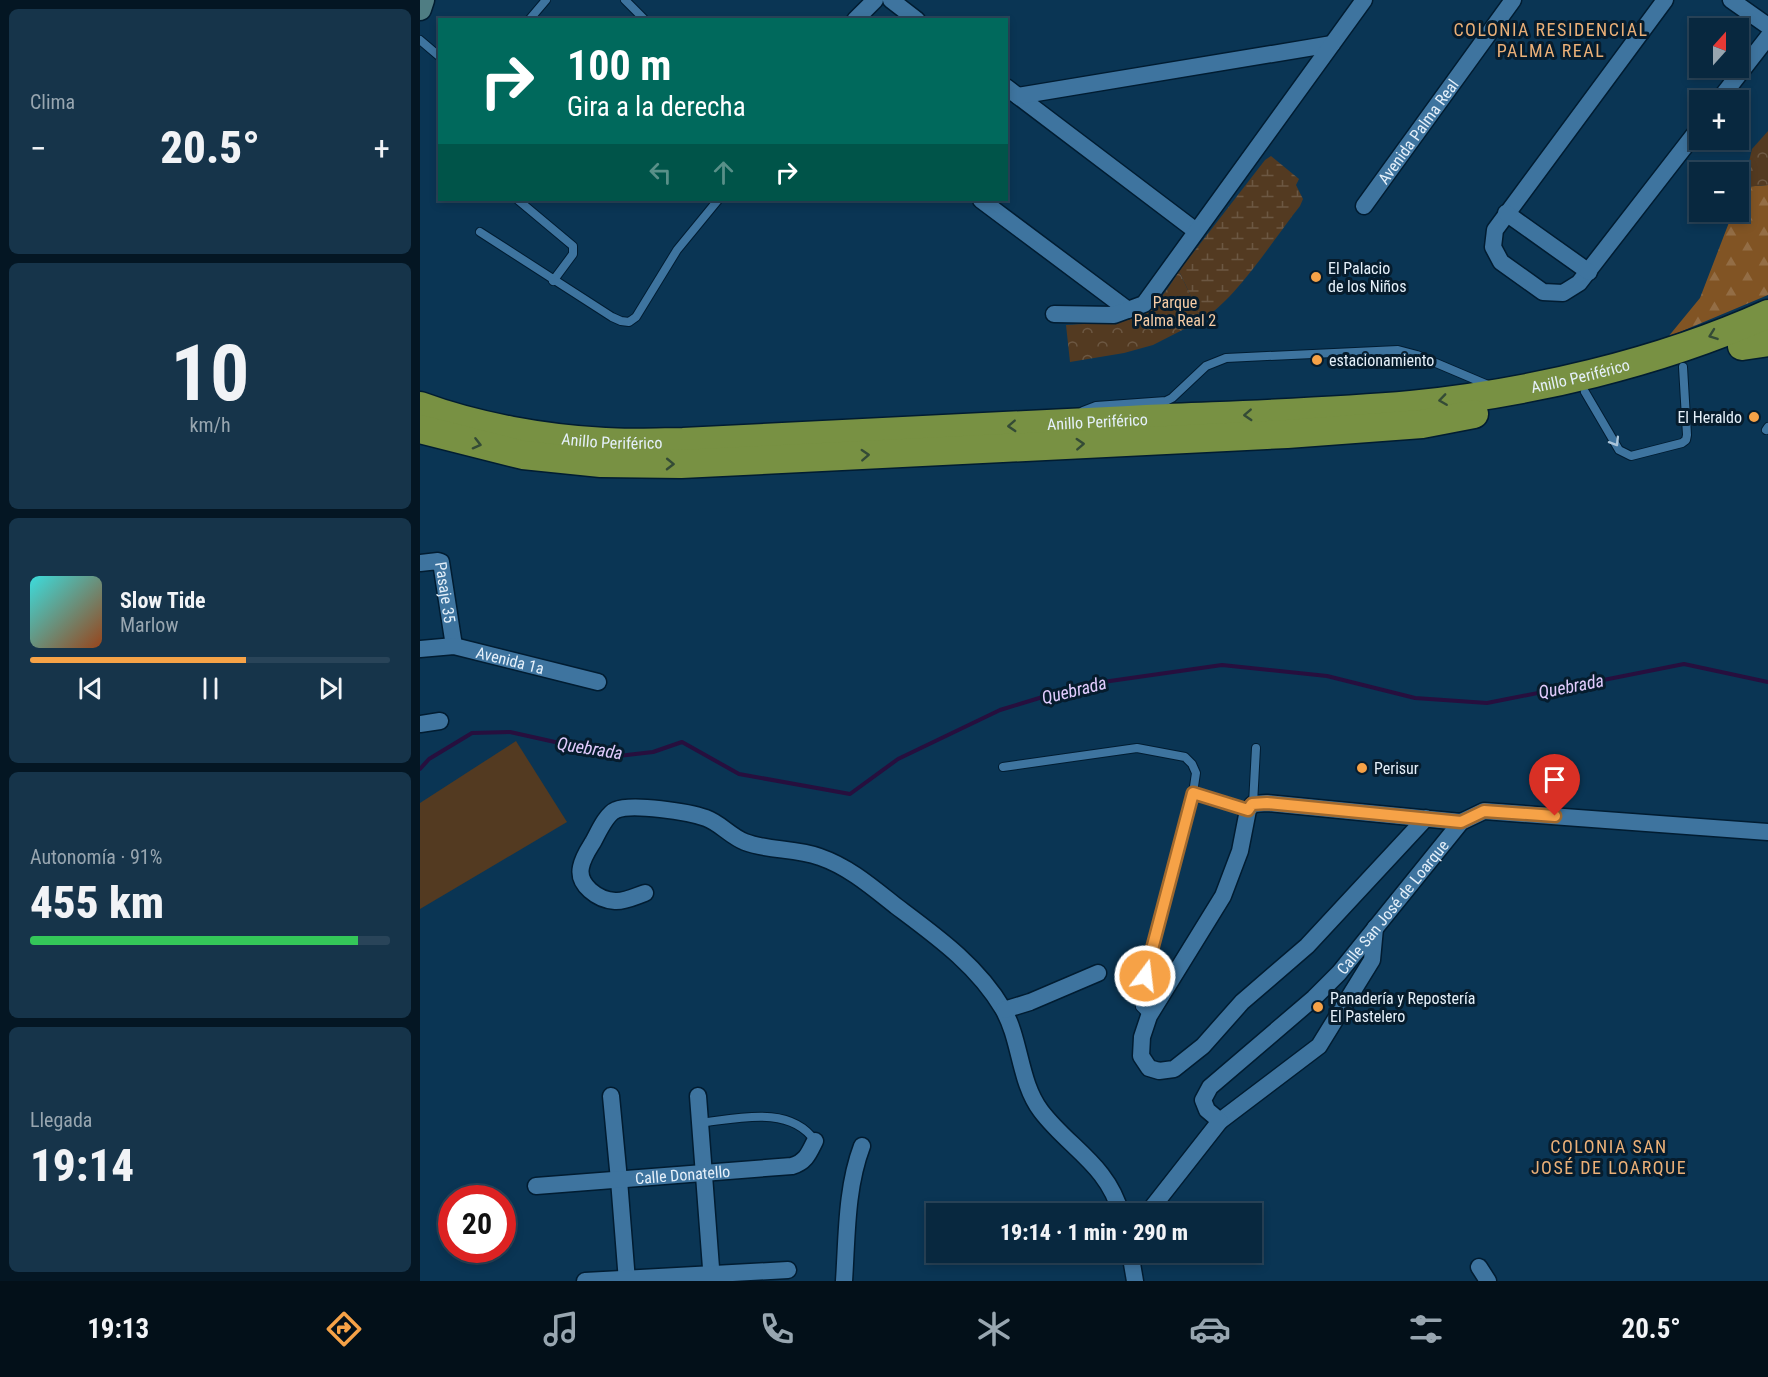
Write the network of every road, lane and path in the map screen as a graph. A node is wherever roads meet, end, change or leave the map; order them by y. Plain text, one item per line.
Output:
1 (423, 0) edge
2 (546, 0) edge
3 (625, 0) edge
4 (875, 0) edge
5 (894, 0) edge
6 (1364, 0) edge
7 (1513, 0) edge
8 (1665, 0) edge
9 (1731, 0) edge
10 (420, 9) edge
11 (531, 18) edge
12 (643, 18) edge
13 (857, 18) edge
14 (915, 18) edge
15 (1768, 26) edge
16 (1768, 37) edge
17 (420, 40) edge
18 (1332, 44) junction
19 (438, 55) edge
20 (1727, 90) edge
21 (1012, 92) edge
22 (1689, 141) edge
23 (519, 201) edge
24 (717, 201) edge
25 (982, 201) edge
26 (1364, 206) dead end
27 (1506, 213) junction
28 (1196, 231) junction
29 (480, 232) dead end
30 (1589, 272) junction
31 (553, 281) junction
32 (1128, 310) junction
33 (1054, 314) dead end
34 (1768, 314) edge
35 (1768, 335) edge
36 (1755, 344) edge
37 (1683, 367) junction
38 (1502, 391) junction
39 (1585, 392) junction
40 (420, 406) edge
41 (1065, 423) junction
42 (420, 429) edge
43 (420, 563) edge
44 (454, 646) junction
45 (420, 649) edge
46 (598, 682) dead end
47 (440, 721) dead end
48 (420, 723) edge
49 (1256, 748) dead end
50 (1003, 767) dead end
51 (1193, 793) junction
52 (1250, 807) junction
53 (1426, 818) junction
54 (1461, 822) junction
55 (1768, 832) edge
56 (645, 893) dead end
57 (1376, 926) junction
58 (1098, 973) dead end
59 (1004, 1010) junction
60 (1149, 1016) junction
61 (611, 1096) dead end
62 (698, 1096) dead end
63 (1220, 1121) junction
64 (699, 1123) junction
65 (815, 1141) joint
66 (862, 1146) dead end
67 (703, 1174) junction
68 (620, 1180) junction
69 (537, 1186) dead end
70 (1116, 1203) edge
71 (1156, 1203) edge
72 (1132, 1263) edge
73 (788, 1270) dead end
74 (712, 1277) edge
75 (627, 1280) edge
76 (585, 1281) edge
77 (844, 1281) edge
78 (1135, 1281) edge

1 - 10 main road
2 - 11 lane
3 - 12 lane
4 - 13 street
5 - 14 street
6 - 18 street
7 - 26 street, Avenida Palma Real
8 - 27 street
9 - 15 street
16 - 20 street
17 - 19 lane
18 - 21 street
18 - 28 street
21 - 28 street
22 - 30 street
23 - 31 lane
24 - 31 lane
25 - 32 street
27 - 30 street
27 - 30 street
28 - 32 street
29 - 31 lane
32 - 33 street
34 -> 38 highway, Anillo Periférico
35 - 36 highway, Anillo Periférico
36 - 37 highway, Anillo Periférico
37 - 39 highway, Anillo Periférico
39 -> 37 lane
38 -> 41 highway, Anillo Periférico
38 - 41 lane
42 -> 39 highway, Anillo Periférico
41 -> 40 highway, Anillo Periférico
43 - 44 street, Pasaje 35
44 - 45 street, Avenida 1a
44 - 46 street, Avenida 1a
47 - 48 street
49 - 52 lane
50 - 51 lane
51 - 52 lane
51 - 60 lane
52 - 53 street
52 - 60 street
53 - 54 street
53 - 60 street
54 - 55 street, Calle San José de Loarque
54 - 57 street, Calle San José de Loarque
56 - 59 street
57 - 63 street
57 - 63 street, Calle San José de Loarque
58 - 59 street
59 - 70 street
61 - 68 street
62 - 64 street
63 - 71 street
64 - 65 lane
64 - 67 street
65 - 67 street, Calle Donatello
66 - 77 street
67 - 68 street, Calle Donatello
67 - 74 street
68 - 69 street, Calle Donatello
68 - 75 street
72 - 78 street
73 - 74 street
74 - 75 street
75 - 76 street

